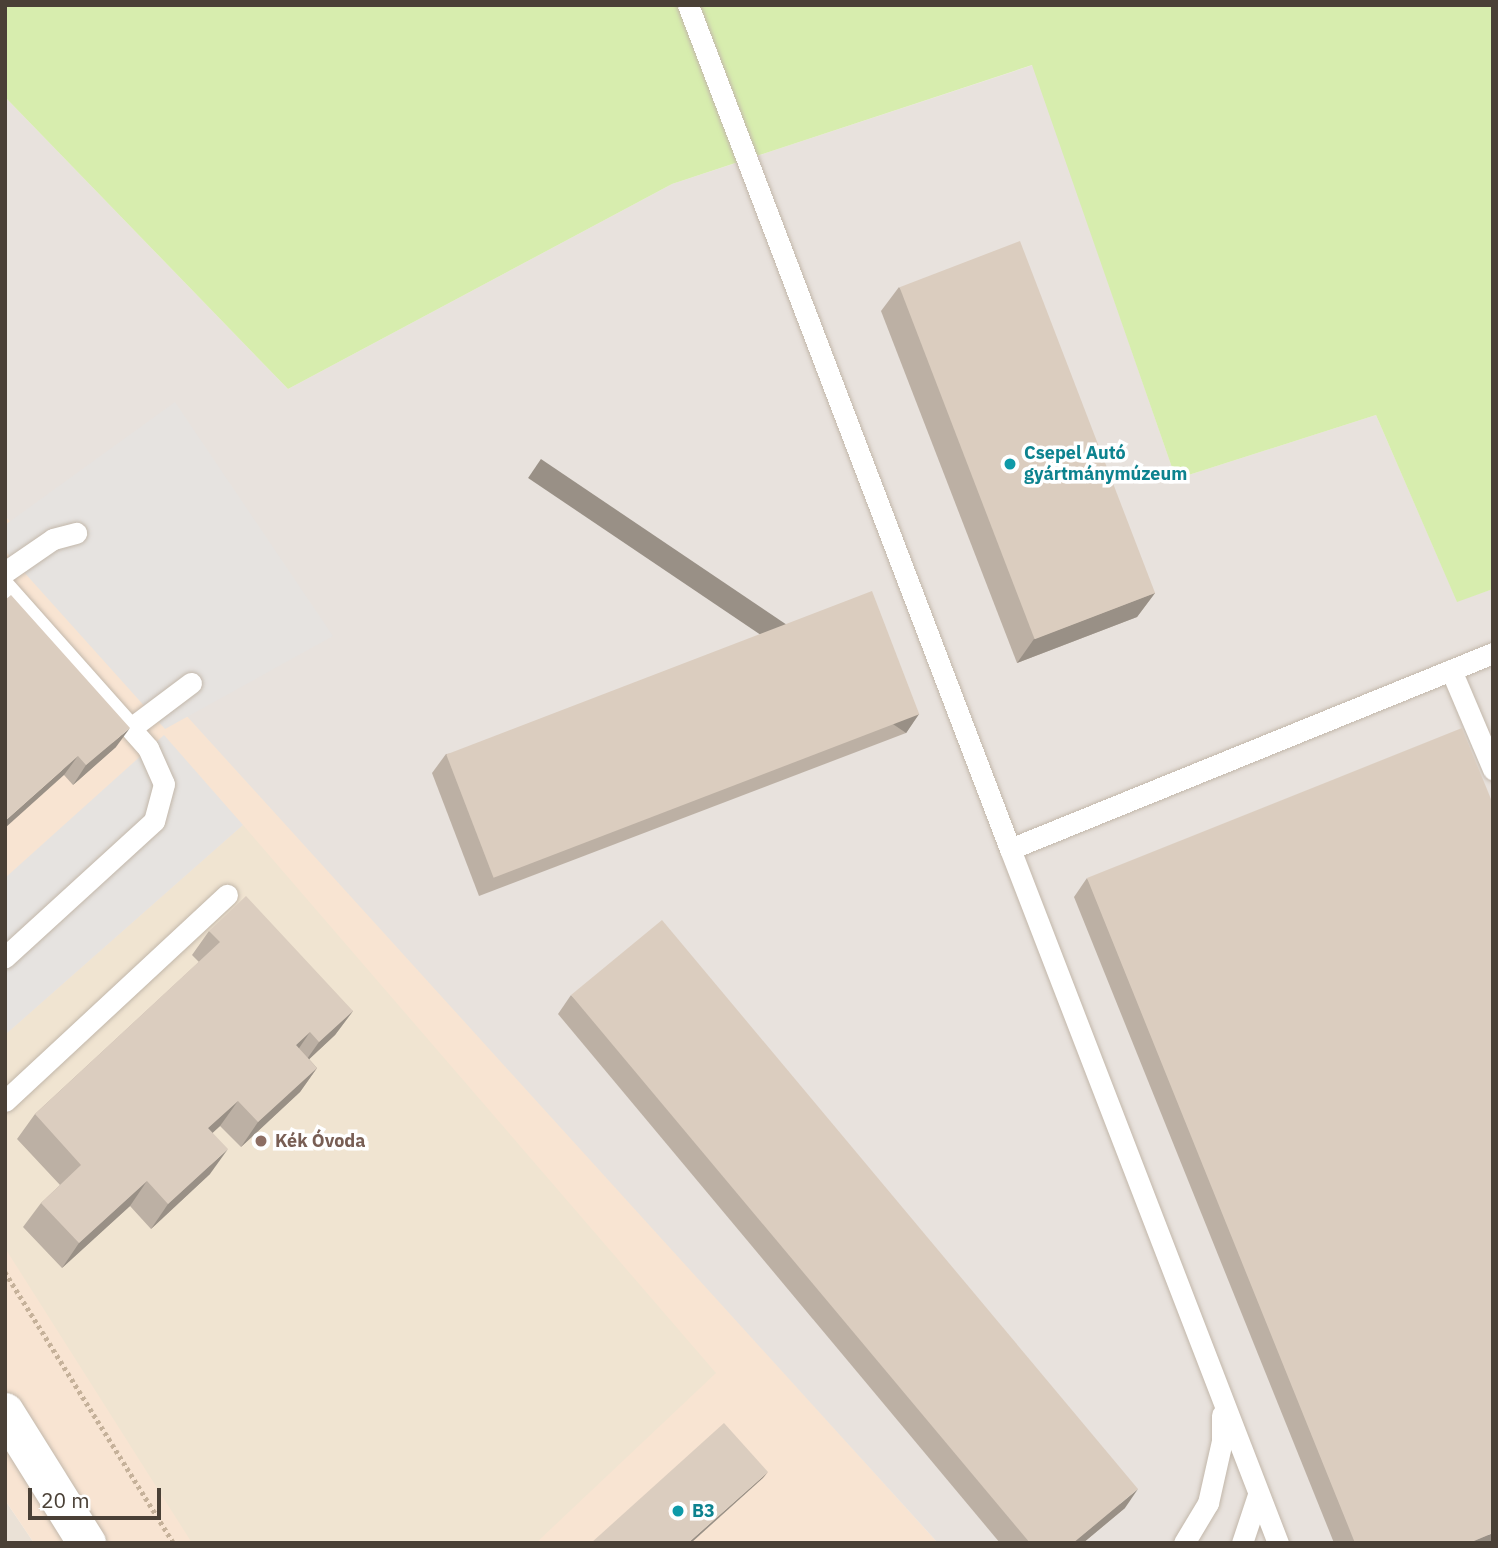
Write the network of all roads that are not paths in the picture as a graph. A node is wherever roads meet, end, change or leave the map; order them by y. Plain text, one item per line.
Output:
1 (688, 5) edge
2 (76, 533) dead end
3 (5, 572) edge
4 (5, 587) edge
5 (1493, 653) edge
6 (1451, 670) junction
7 (191, 683) dead end
8 (131, 728) junction
9 (1493, 769) edge
10 (1010, 849) junction
11 (227, 895) dead end
12 (5, 957) edge
13 (5, 1101) edge
14 (1222, 1403) junction
15 (5, 1412) edge
16 (1258, 1495) junction
17 (87, 1543) edge
18 (1184, 1543) edge
19 (1242, 1543) edge
20 (1278, 1543) edge

1 - 10 lane
2 - 3 lane
4 - 8 lane
5 - 6 lane
6 - 9 lane
6 - 10 lane
7 - 8 lane
8 - 12 lane
10 - 14 lane
11 - 13 lane
14 - 16 lane
14 - 18 lane
15 - 17 street
16 - 19 lane
16 - 20 lane

